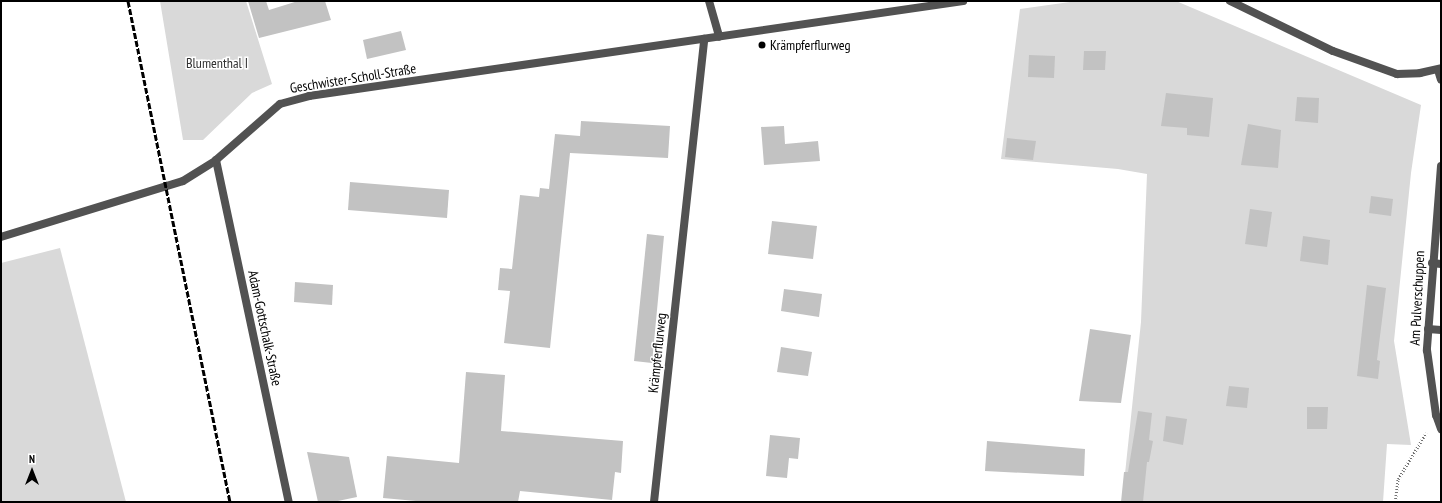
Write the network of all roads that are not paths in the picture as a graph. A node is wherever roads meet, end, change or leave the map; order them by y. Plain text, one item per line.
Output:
1 (710, 1) edge
2 (963, 1) edge
3 (1230, 1) edge
4 (719, 37) junction
5 (704, 39) junction
6 (1439, 69) edge
7 (1441, 80) edge
8 (216, 160) junction
9 (1441, 166) edge
10 (1, 236) edge
11 (1432, 263) junction
12 (1441, 264) edge
13 (1428, 329) junction
14 (1441, 330) edge
15 (1441, 429) edge
16 (289, 502) edge
17 (654, 502) edge

1 - 4 street
2 - 4 street, Geschwister-Scholl-Straße
3 - 6 street
4 - 5 street, Geschwister-Scholl-Straße
5 - 8 street, Geschwister-Scholl-Straße
5 - 17 street, Krämpferflurweg
6 - 7 street
8 - 10 street, Geschwister-Scholl-Straße
8 - 16 street, Adam-Gottschalk-Straße
9 - 11 street, Am Pulverschuppen
11 - 12 street
11 - 13 street, Am Pulverschuppen
13 - 14 street
13 - 15 street, Am Pulverschuppen

